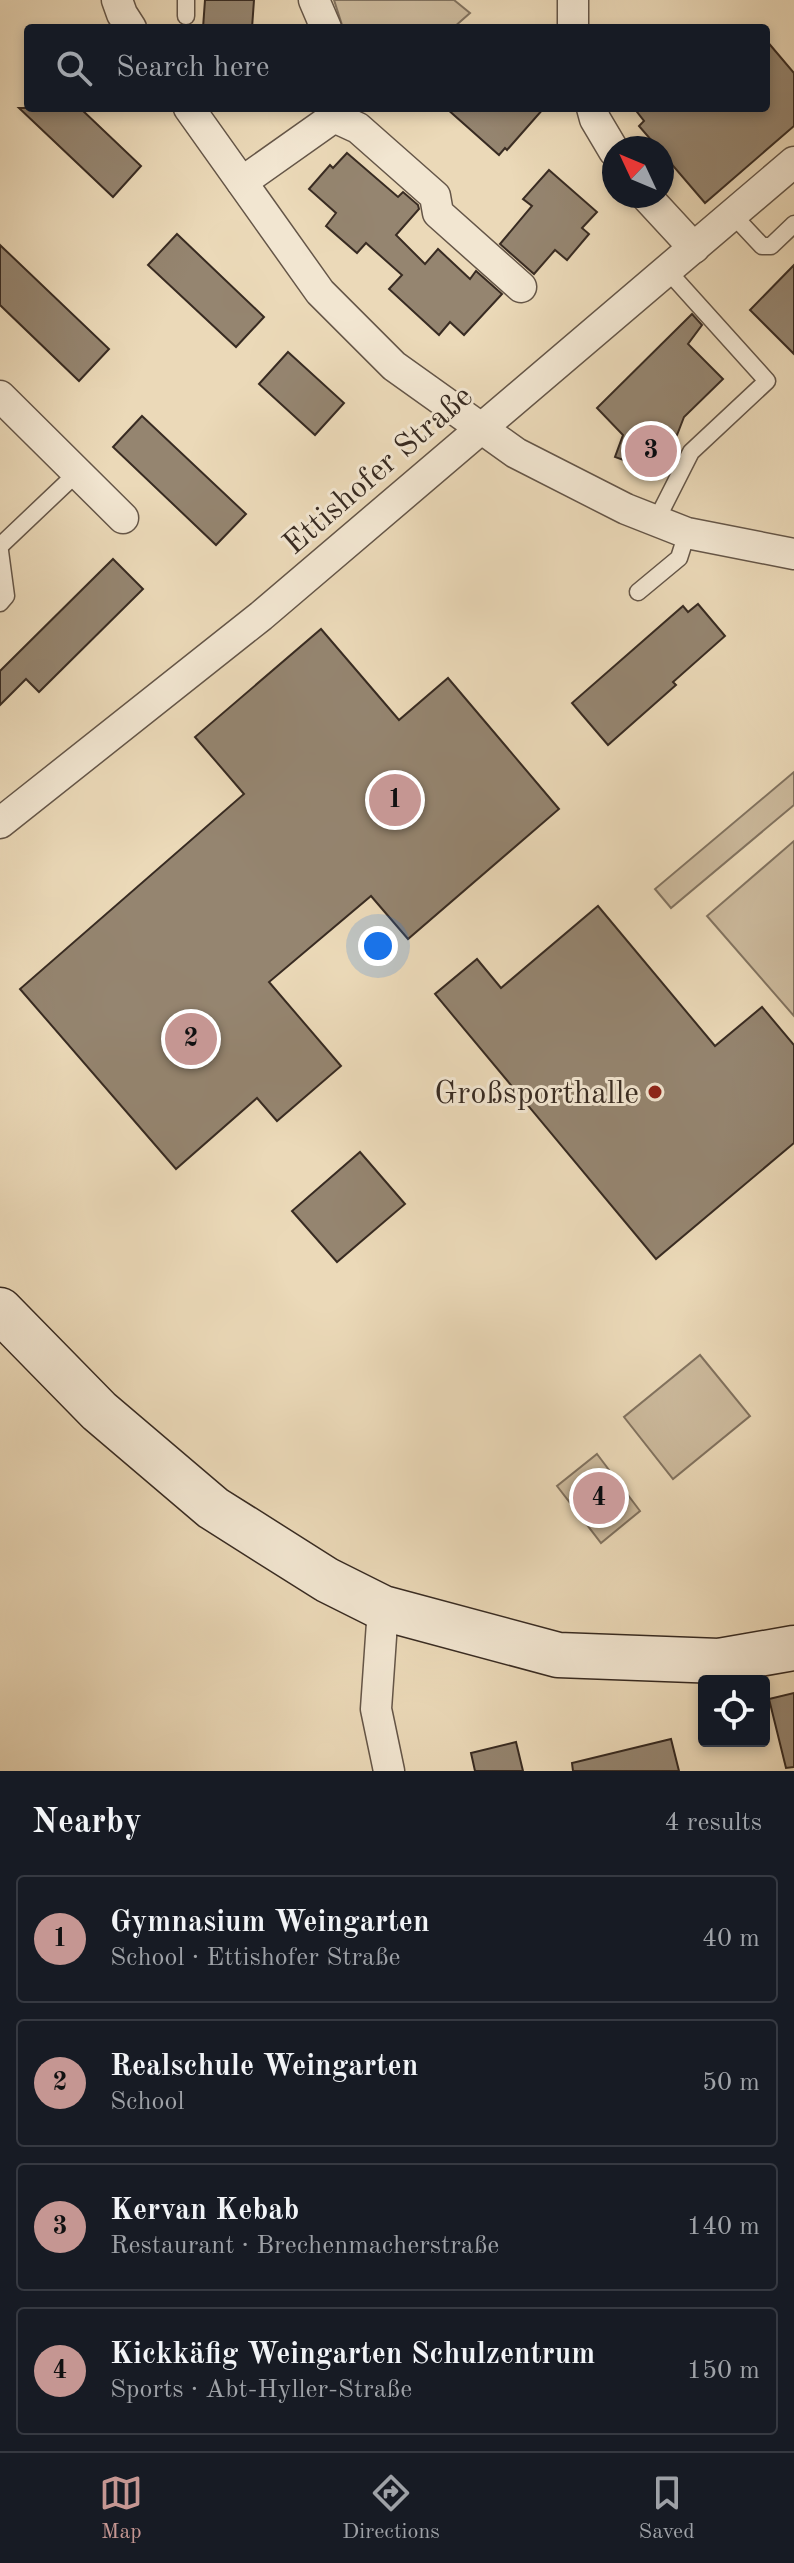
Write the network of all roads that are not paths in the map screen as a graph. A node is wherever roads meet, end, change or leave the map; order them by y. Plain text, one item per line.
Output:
1 (117, 0) edge
2 (314, 0) edge
3 (573, 0) edge
4 (128, 24) edge
5 (324, 24) edge
6 (573, 24) edge
7 (192, 112) edge
8 (593, 112) edge
9 (336, 113) edge
10 (605, 136) edge
11 (794, 162) edge
12 (242, 182) junction
13 (657, 208) edge
14 (732, 214) junction
15 (794, 224) edge
16 (694, 248) junction
17 (667, 270) junction
18 (521, 287) dead end
19 (3, 405) edge
20 (480, 427) junction
21 (77, 473) junction
22 (123, 518) dead end
23 (656, 521) junction
24 (687, 533) junction
25 (0, 549) edge
26 (794, 554) edge
27 (638, 592) dead end
28 (0, 603) edge
29 (0, 823) edge
30 (0, 1310) edge
31 (383, 1608) junction
32 (794, 1648) edge
33 (389, 1771) edge

1 - 4 street
2 - 5 street
3 - 6 street
7 - 12 street
8 - 10 street
9 - 12 street
9 - 18 street
11 - 14 street, Ettishofer Straße
12 - 20 street
13 - 16 street
14 - 15 lane
14 - 16 street, Ettishofer Straße
16 - 17 street, Ettishofer Straße
17 - 20 street, Ettishofer Straße
17 - 23 lane
19 - 21 street
20 - 23 street
20 - 29 street, Ettishofer Straße
21 - 22 street
21 - 25 lane
23 - 24 street
24 - 26 street
24 - 27 lane
25 - 28 lane
30 - 31 street
31 - 32 street
31 - 33 street

